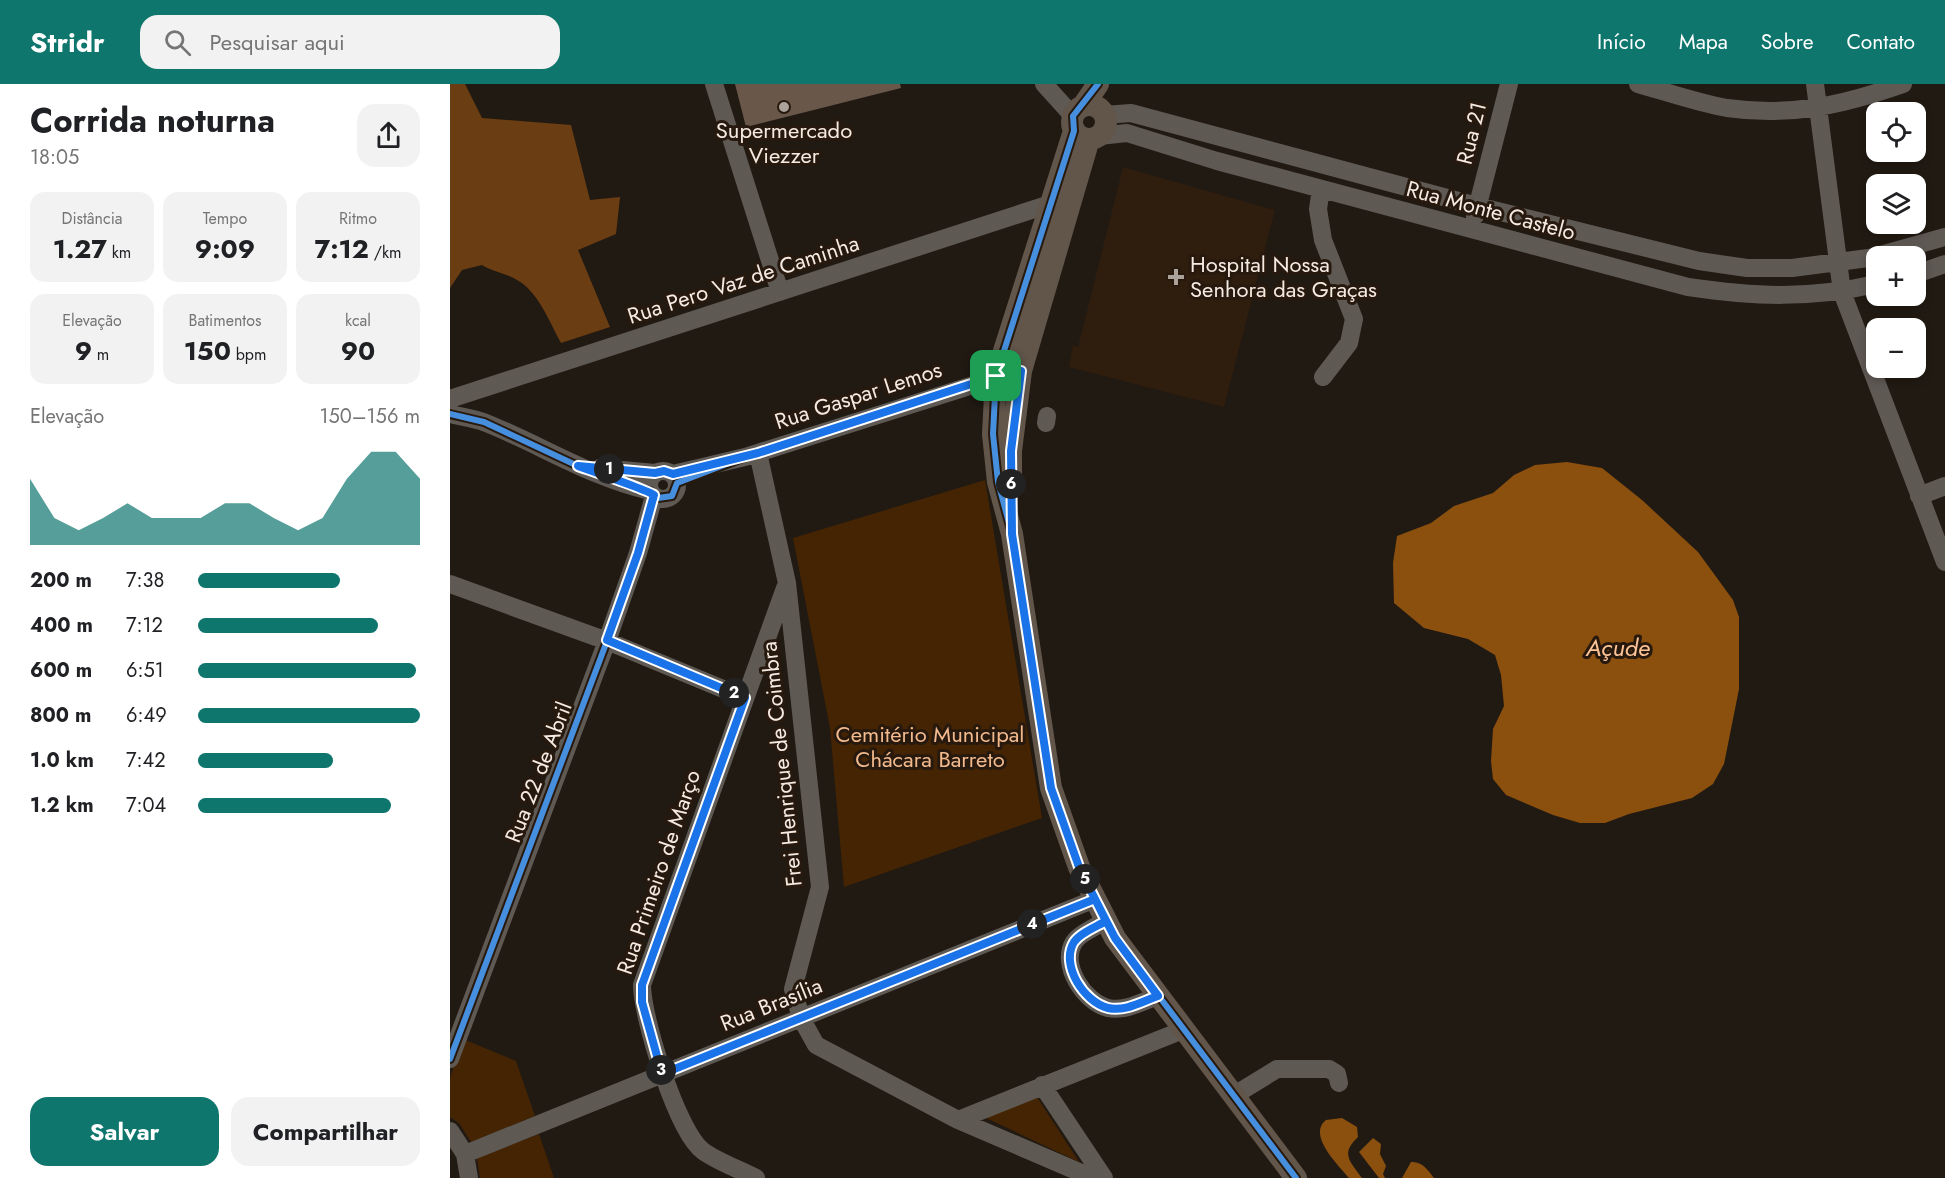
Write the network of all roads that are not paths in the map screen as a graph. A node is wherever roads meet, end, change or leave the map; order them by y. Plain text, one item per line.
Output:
1 (714, 84) edge
2 (1044, 84) edge
3 (1098, 84) edge
4 (1109, 84) edge
5 (1509, 84) edge
6 (1638, 84) edge
7 (1815, 84) edge
8 (1903, 84) edge
9 (1818, 109) junction
10 (1089, 122) junction
11 (1321, 189) junction
12 (1050, 204) junction
13 (1477, 206) junction
14 (1472, 230) junction
15 (1945, 237) edge
16 (1914, 246) edge
17 (1866, 259) edge
18 (1837, 263) junction
19 (1945, 264) edge
20 (1926, 271) edge
21 (1866, 286) edge
22 (780, 292) junction
23 (1842, 292) junction
24 (1021, 371) junction
25 (996, 376) junction
26 (1323, 377) dead end
27 (450, 399) edge
28 (450, 414) edge
29 (751, 455) junction
30 (664, 486) junction
31 (1945, 486) edge
32 (1920, 496) junction
33 (1012, 534) junction
34 (1945, 562) edge
35 (787, 583) junction
36 (451, 588) edge
37 (607, 640) junction
38 (745, 698) junction
39 (1095, 899) junction
40 (1106, 921) junction
41 (1158, 996) junction
42 (801, 1018) junction
43 (456, 1025) edge
44 (1183, 1030) junction
45 (450, 1059) edge
46 (662, 1074) junction
47 (1339, 1083) dead end
48 (1042, 1085) junction
49 (1233, 1096) junction
50 (958, 1119) junction
51 (450, 1131) edge
52 (465, 1154) junction
53 (468, 1178) edge
54 (756, 1178) edge
55 (1093, 1178) edge
56 (1104, 1178) edge
57 (1296, 1178) edge

1 - 22 street
2 - 10 street
3 - 10 main road
4 - 10 main road
5 - 13 street, Rua 21
6 - 9 street
7 - 9 street
8 - 9 street
9 - 18 street
10 - 11 street, Rua Monte Castelo
10 - 12 main road
10 - 13 street, Rua Monte Castelo
10 - 24 main road
11 - 14 street, Rua Monte Castelo
11 - 26 street
12 - 22 street, Rua Pero Vaz de Caminha
12 - 25 main road
13 - 14 street, Rua 21
13 - 18 street, Rua Monte Castelo
14 - 23 street, Rua Monte Castelo
15 - 16 street, Rua Monte Castelo
17 - 18 street, Rua Monte Castelo
18 - 23 street
19 - 20 street
21 - 23 street, Rua Monte Castelo
22 - 27 street, Rua Pero Vaz de Caminha
23 - 32 street
24 - 25 street, Rua Gaspar Lemos
24 - 33 main road
25 - 29 street, Rua Gaspar Lemos
25 - 33 main road
28 - 30 street
29 - 30 street, Rua Gaspar Lemos
29 - 35 street, Frei Henrique de Coimbra
30 - 37 street, Rua 22 de Abril
31 - 32 street
32 - 34 street
33 - 39 main road
35 - 38 street, Rua Primeiro de Março
35 - 42 street, Frei Henrique de Coimbra
36 - 37 street
37 - 38 street
37 - 43 street, Rua 22 de Abril
38 - 46 street, Rua Primeiro de Março
39 - 40 main road
39 - 42 street, Rua Brasília
40 - 41 main road
40 - 41 street
41 - 44 main road
42 - 46 street, Rua Brasília
42 - 50 street, Frei Henrique de Coimbra
43 - 45 street, Rua 22 de Abril
44 - 48 street
44 - 49 main road
46 - 52 street, Rua Brasília
46 - 54 street, Rua Primeiro de Março
47 - 49 street
48 - 50 street
48 - 56 street
49 - 57 main road
50 - 55 street, Frei Henrique de Coimbra
51 - 52 street
52 - 53 street

